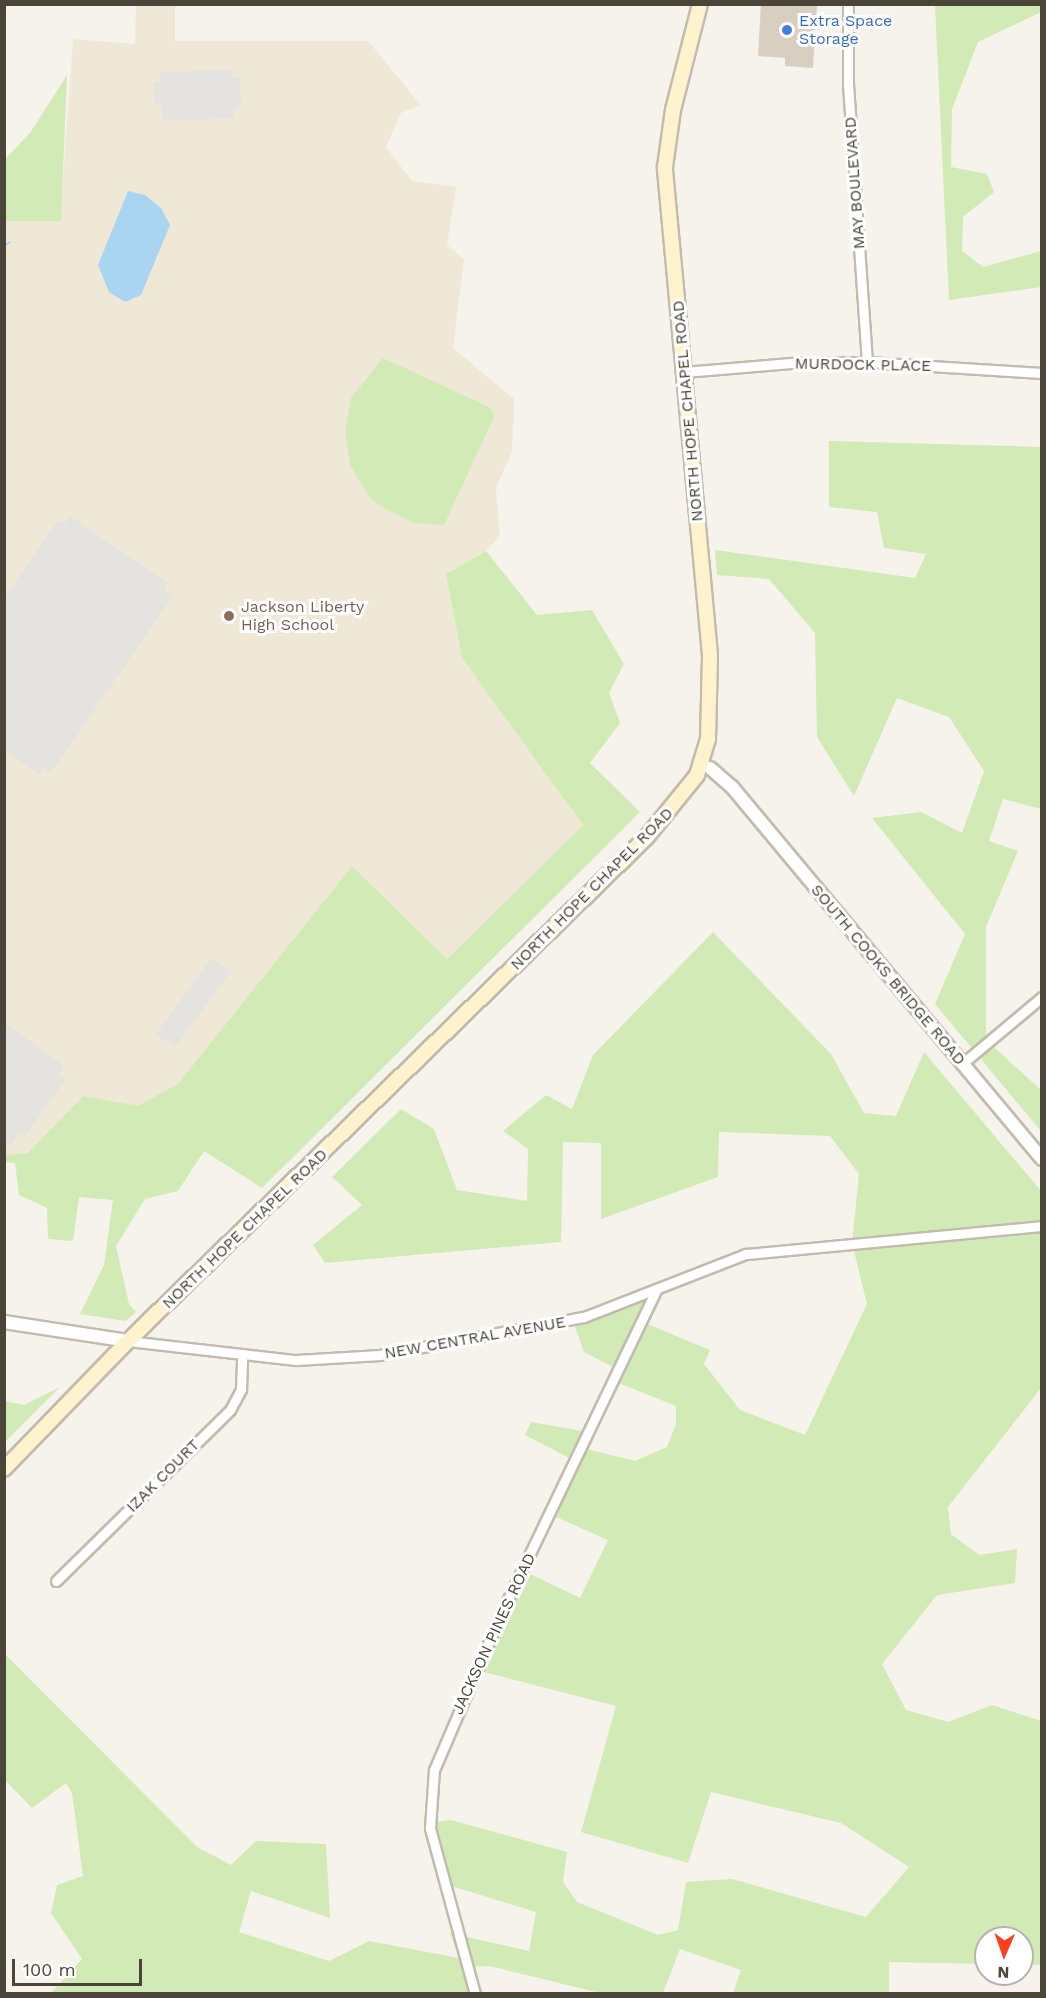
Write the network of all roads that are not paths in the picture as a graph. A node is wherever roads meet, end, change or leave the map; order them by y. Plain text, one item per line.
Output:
1 (700, 4) edge
2 (848, 4) edge
3 (867, 362) junction
4 (684, 372) junction
5 (1041, 373) edge
6 (706, 764) junction
7 (1041, 997) edge
8 (963, 1063) junction
9 (1041, 1159) edge
10 (1041, 1226) edge
11 (656, 1291) junction
12 (4, 1322) edge
13 (128, 1341) junction
14 (242, 1356) junction
15 (4, 1469) edge
16 (56, 1581) dead end
17 (475, 1994) edge

1 - 4 main road, NORTH HOPE CHAPEL ROAD
2 - 3 street, MAY BOULEVARD
3 - 4 street, MURDOCK PLACE
3 - 5 street, MURDOCK PLACE
4 - 6 main road, NORTH HOPE CHAPEL ROAD
6 - 8 street, SOUTH COOKS BRIDGE ROAD
6 - 13 main road, NORTH HOPE CHAPEL ROAD
7 - 8 street
8 - 9 street, SOUTH COOKS BRIDGE ROAD
10 - 11 street, NEW CENTRAL AVENUE
11 - 14 street, NEW CENTRAL AVENUE
11 - 17 street, JACKSON PINES ROAD
12 - 13 street, NEW CENTRAL AVENUE
13 - 14 street, NEW CENTRAL AVENUE
13 - 15 main road, NORTH HOPE CHAPEL ROAD
14 - 16 street, IZAK COURT

